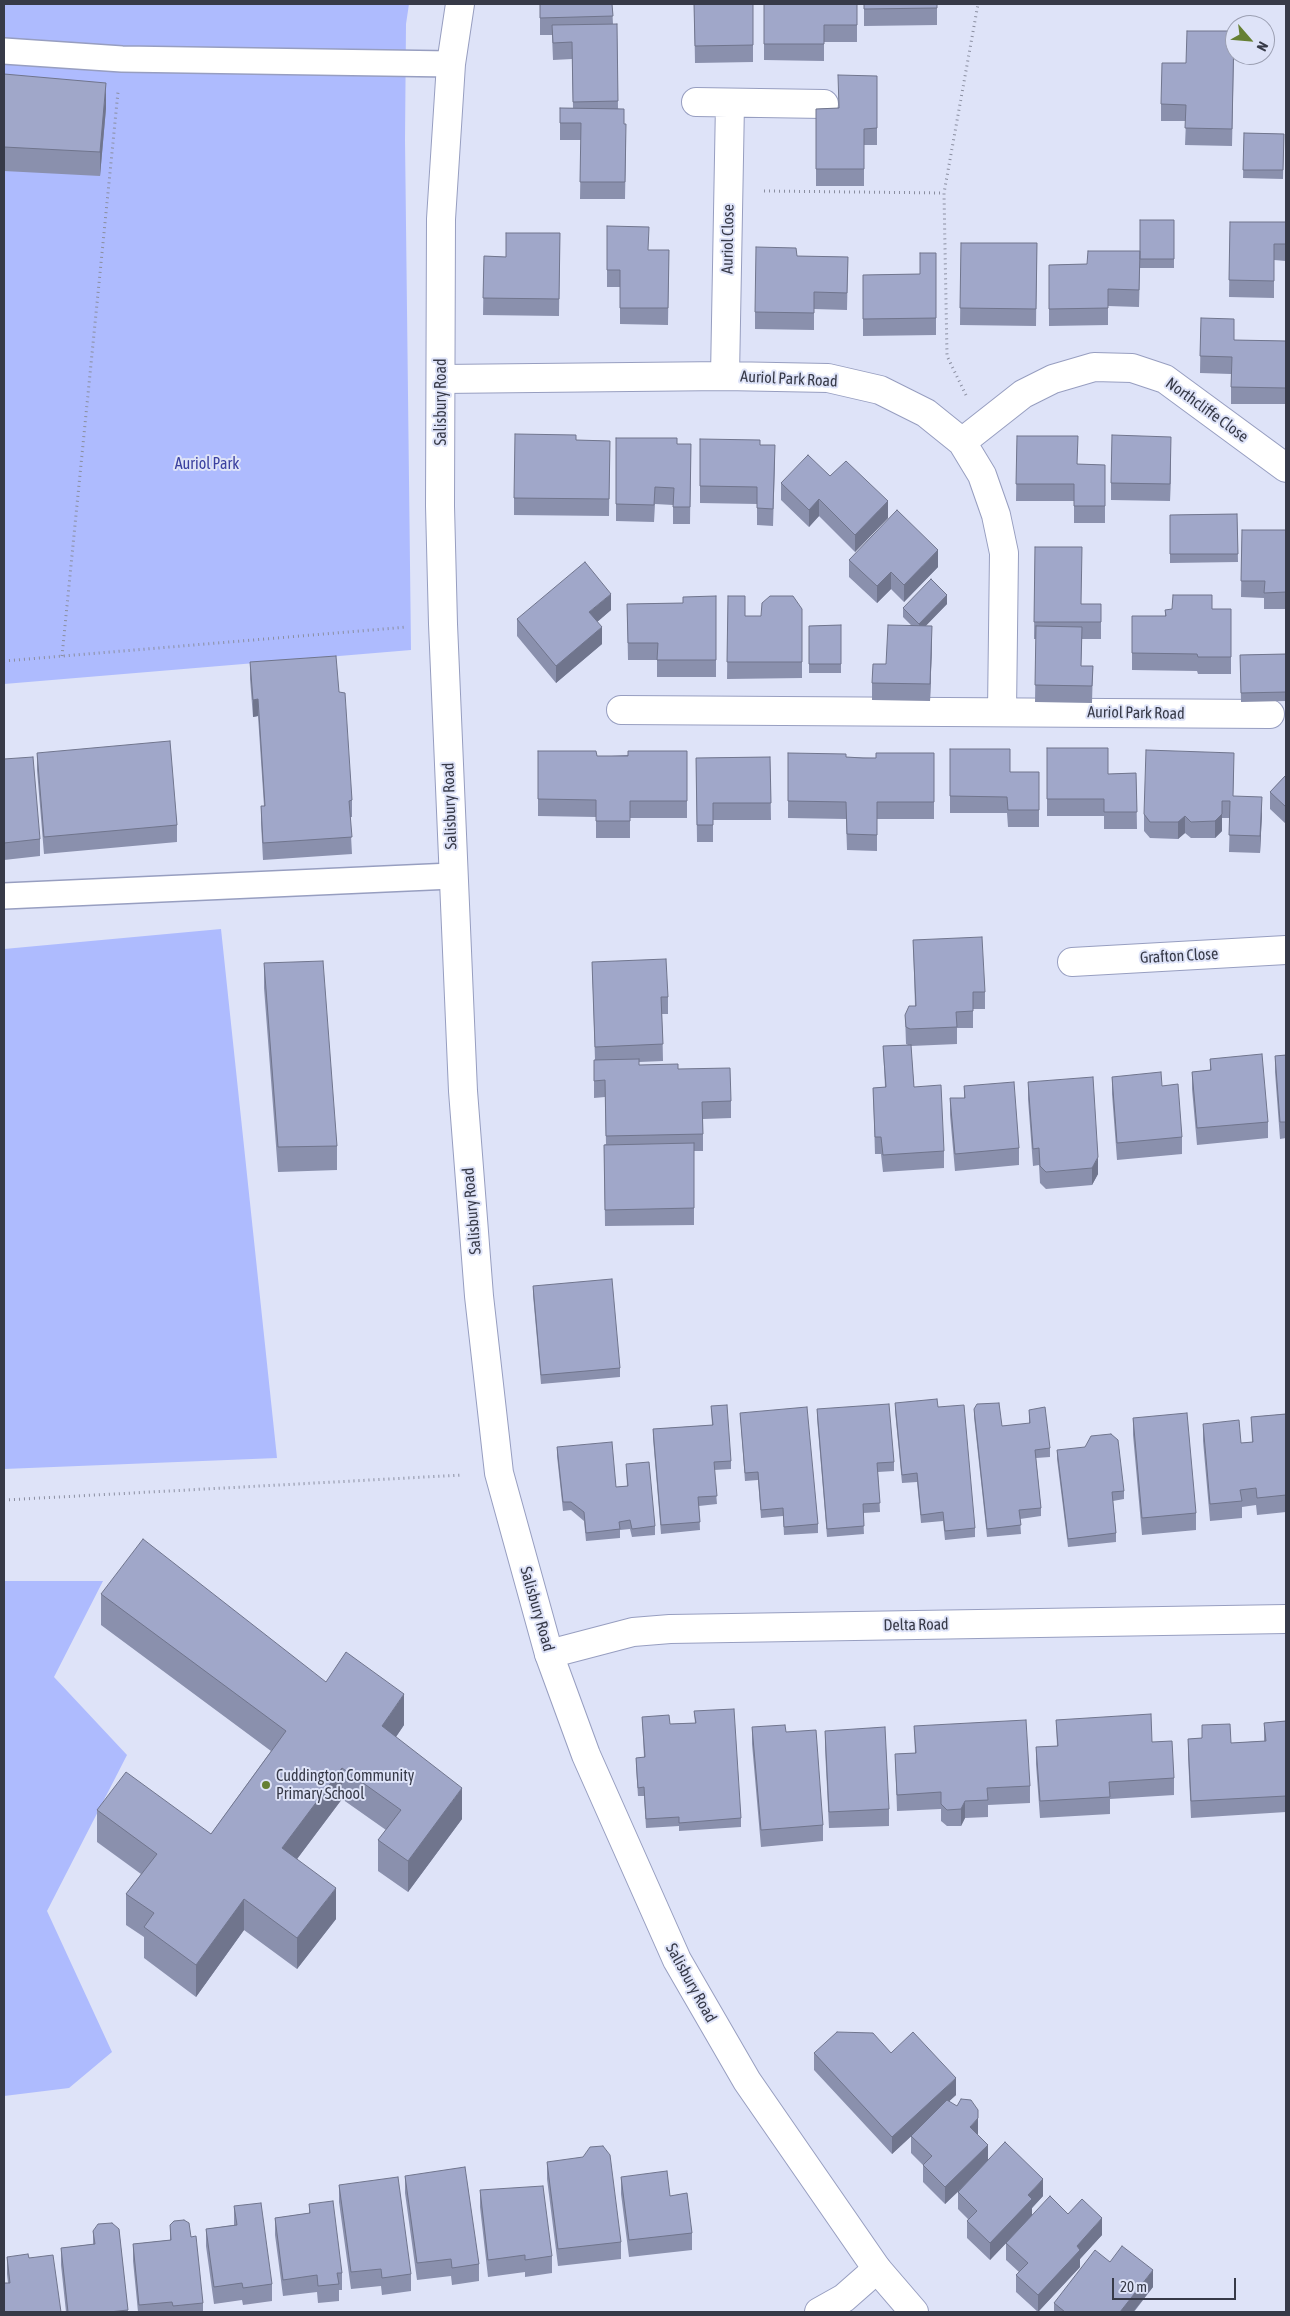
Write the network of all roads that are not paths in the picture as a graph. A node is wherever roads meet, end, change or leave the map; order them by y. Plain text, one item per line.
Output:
1 (460, 4) edge
2 (4, 51) edge
3 (451, 64) junction
4 (696, 102) dead end
5 (730, 103) junction
6 (824, 104) dead end
7 (725, 376) junction
8 (441, 379) junction
9 (962, 442) junction
10 (1286, 468) edge
11 (621, 710) dead end
12 (1002, 711) junction
13 (1270, 714) dead end
14 (452, 876) junction
15 (4, 896) edge
16 (1286, 950) edge
17 (1072, 962) dead end
18 (1286, 1619) edge
19 (549, 1654) junction
20 (878, 2269) junction
21 (819, 2312) edge
22 (914, 2312) edge

1 - 3 street, Salisbury Road
2 - 3 lane
3 - 8 street, Salisbury Road
4 - 5 street
5 - 6 street
5 - 7 street, Auriol Close
7 - 8 street, Auriol Park Road
7 - 9 street, Auriol Park Road
8 - 14 street, Salisbury Road
9 - 10 street, Northcliffe Close
9 - 12 street, Auriol Park Road
11 - 12 street, Auriol Park Road
12 - 13 street, Auriol Park Road
14 - 15 lane
14 - 19 street, Salisbury Road
16 - 17 street, Grafton Close
18 - 19 street, Delta Road
19 - 20 street, Salisbury Road
20 - 21 street
20 - 22 street, Salisbury Road

